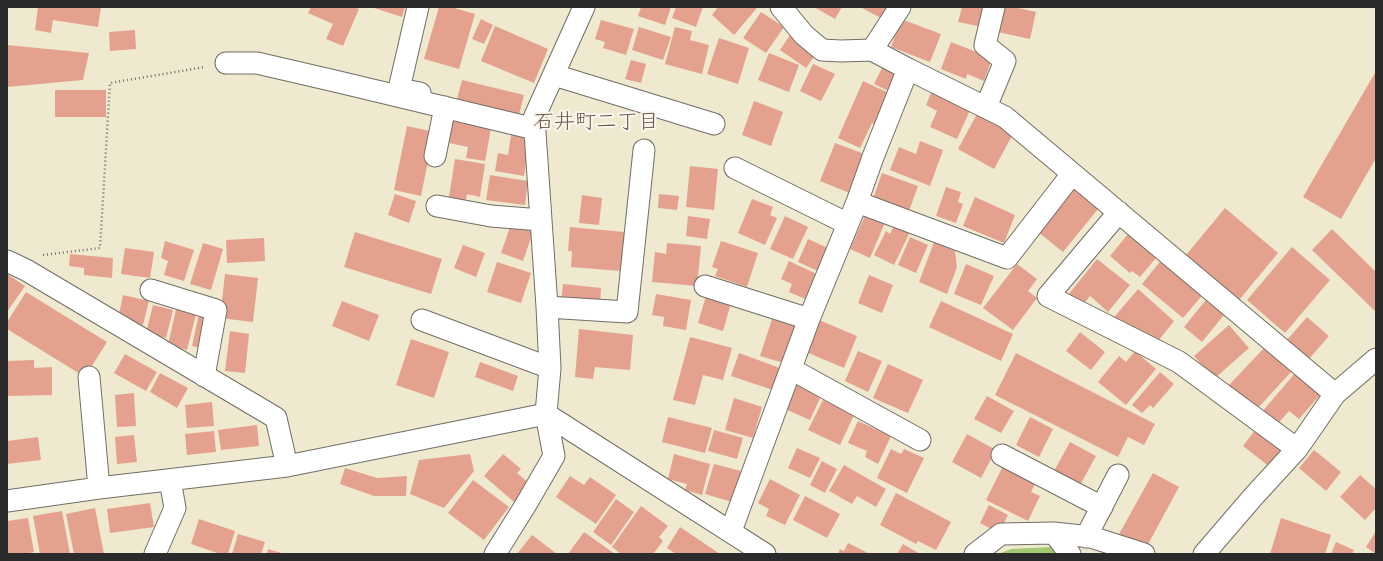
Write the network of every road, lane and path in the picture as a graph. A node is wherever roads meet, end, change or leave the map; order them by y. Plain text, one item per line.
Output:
1 (418, 7) edge
2 (584, 7) edge
3 (781, 7) edge
4 (900, 7) edge
5 (994, 7) edge
6 (872, 50) junction
7 (226, 64) joint
8 (908, 69) junction
9 (554, 75) junction
10 (440, 106) junction
11 (986, 107) junction
12 (714, 124) dead end
13 (535, 129) junction
14 (644, 150) dead end
15 (435, 156) dead end
16 (735, 168) dead end
17 (1072, 174) junction
18 (857, 202) junction
19 (437, 206) dead end
20 (1119, 212) junction
21 (541, 220) junction
22 (848, 224) junction
23 (36, 256) dead end
24 (7, 261) edge
25 (705, 286) dead end
26 (151, 290) dead end
27 (547, 307) junction
28 (809, 319) junction
29 (422, 320) dead end
30 (1376, 359) edge
31 (550, 368) junction
32 (791, 369) junction
33 (204, 376) junction
34 (89, 377) dead end
35 (1335, 394) junction
36 (546, 414) junction
37 (920, 440) dead end
38 (1297, 449) junction
39 (1002, 455) dead end
40 (287, 466) junction
41 (1118, 475) dead end
42 (170, 480) junction
43 (99, 488) junction
44 (7, 501) edge
45 (1102, 506) junction
46 (731, 531) junction
47 (1054, 533) junction
48 (1086, 537) junction
49 (155, 554) edge
50 (495, 554) edge
51 (766, 554) edge
52 (975, 554) edge
53 (1070, 554) edge
54 (1144, 554) edge
55 (1204, 554) edge

1 - 10 street
2 - 9 street
3 - 6 street
4 - 6 street
5 - 11 street
6 - 8 street
7 - 10 street
7 - 23 path
8 - 11 street
8 - 18 street
9 - 12 street
9 - 13 street
10 - 13 street
10 - 15 street
11 - 17 street
13 - 21 street
14 - 27 street
16 - 22 street
17 - 18 street
17 - 20 street
18 - 22 street
19 - 21 street
20 - 35 street
20 - 38 street
21 - 27 street
22 - 28 street
24 - 33 street
25 - 28 street
26 - 33 street
27 - 31 street
28 - 32 street
29 - 31 street
30 - 35 street
31 - 36 street
32 - 37 street
32 - 46 street
33 - 40 street
34 - 43 street
35 - 38 street
36 - 40 street
36 - 46 street
36 - 50 street
38 - 55 street
39 - 45 street
40 - 42 street
41 - 45 street
42 - 43 street
42 - 49 street
43 - 44 street
45 - 48 street
46 - 51 street
47 - 48 street
47 - 52 street
47 - 53 street
48 - 54 street

